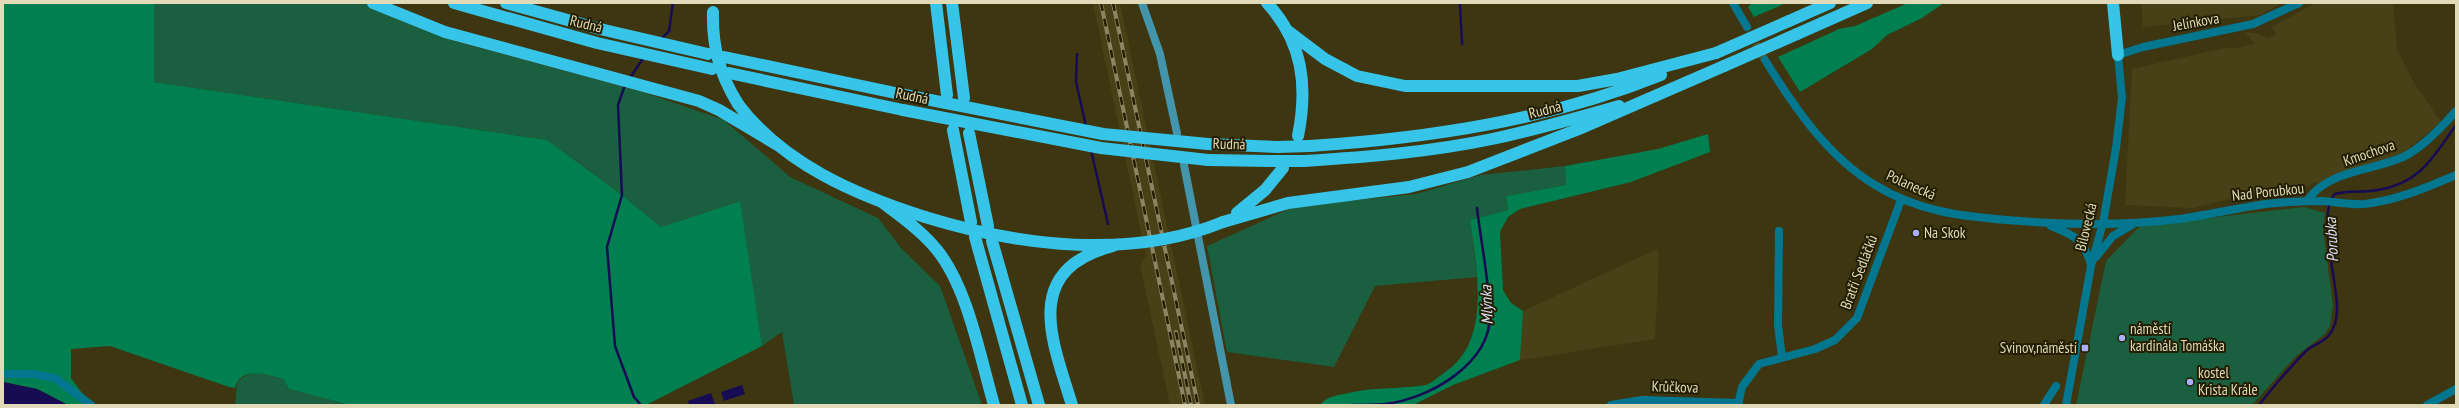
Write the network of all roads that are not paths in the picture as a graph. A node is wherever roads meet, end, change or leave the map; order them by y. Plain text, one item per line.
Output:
1 (373, 3) edge
2 (454, 3) edge
3 (506, 3) edge
4 (936, 3) edge
5 (952, 3) edge
6 (1142, 3) edge
7 (1267, 3) edge
8 (1733, 3) edge
9 (1830, 3) edge
10 (1867, 3) edge
11 (2113, 3) edge
12 (2299, 3) edge
13 (714, 8) edge
14 (1747, 27) tunnel mouth
15 (1288, 31) junction
16 (1716, 52) junction
17 (708, 54) dead end
18 (2118, 55) junction
19 (724, 57) dead end
20 (1765, 60) tunnel mouth
21 (1724, 66) junction
22 (712, 69) dead end
23 (729, 73) dead end
24 (947, 95) dead end
25 (964, 98) dead end
26 (2456, 111) edge
27 (953, 130) dead end
28 (969, 133) dead end
29 (1177, 133) dead end
30 (1298, 136) dead end
31 (776, 144) junction
32 (1184, 165) dead end
33 (1283, 168) dead end
34 (2456, 175) edge
35 (1901, 200) junction
36 (2308, 201) junction
37 (882, 202) junction
38 (971, 222) dead end
39 (1223, 222) junction
40 (2139, 222) junction
41 (2102, 223) junction
42 (2048, 224) junction
43 (988, 226) dead end
44 (1779, 231) dead end
45 (975, 237) dead end
46 (992, 241) dead end
47 (1124, 243) junction
48 (2091, 266) junction
49 (1782, 358) junction
50 (3, 374) edge
51 (2056, 386) dead end
52 (2456, 389) edge
53 (1738, 404) edge
54 (91, 405) edge
55 (994, 405) edge
56 (1022, 405) edge
57 (1039, 405) edge
58 (1072, 405) edge
59 (1231, 405) edge
60 (1611, 405) edge
61 (2044, 405) edge
62 (2066, 405) edge
63 (2427, 405) edge

1 - 31 highway
2 - 22 highway, Rudná
3 - 17 highway, Rudná
4 - 24 highway
5 - 25 highway
6 - 29 street
7 - 15 highway
8 - 14 street
9 - 16 highway, bridge
10 - 21 highway, bridge
11 - 18 highway
12 - 18 street, Jelínkova
13 - 31 highway, bridge
15 - 16 highway
15 - 30 highway
16 - 19 highway, Rudná, bridge
18 - 41 street, Bílovecká
20 - 35 street, Polanecká
21 - 23 highway, Rudná, bridge
21 - 39 highway
26 - 36 street, Kmochova
27 - 38 highway
28 - 43 highway
31 - 37 highway
32 - 59 street
33 - 39 highway
34 - 36 street, Nad Porubkou
35 - 42 street, Polanecká
35 - 49 street, Bratří Sedláčků
36 - 40 street, Nad Porubkou
37 - 47 highway, bridge
37 - 55 highway
39 - 47 highway, bridge
40 - 41 street, Nad Porubkou
40 - 48 street
41 - 42 street, Polanecká
41 - 48 street, Bílovecká
42 - 48 street
44 - 49 street
45 - 56 highway
46 - 57 highway
47 - 58 highway, bridge
48 - 62 street, Bílovecká
49 - 53 street, Bratří Sedláčků
50 - 54 street
51 - 61 street
52 - 63 street
53 - 60 street, Krůčkova

